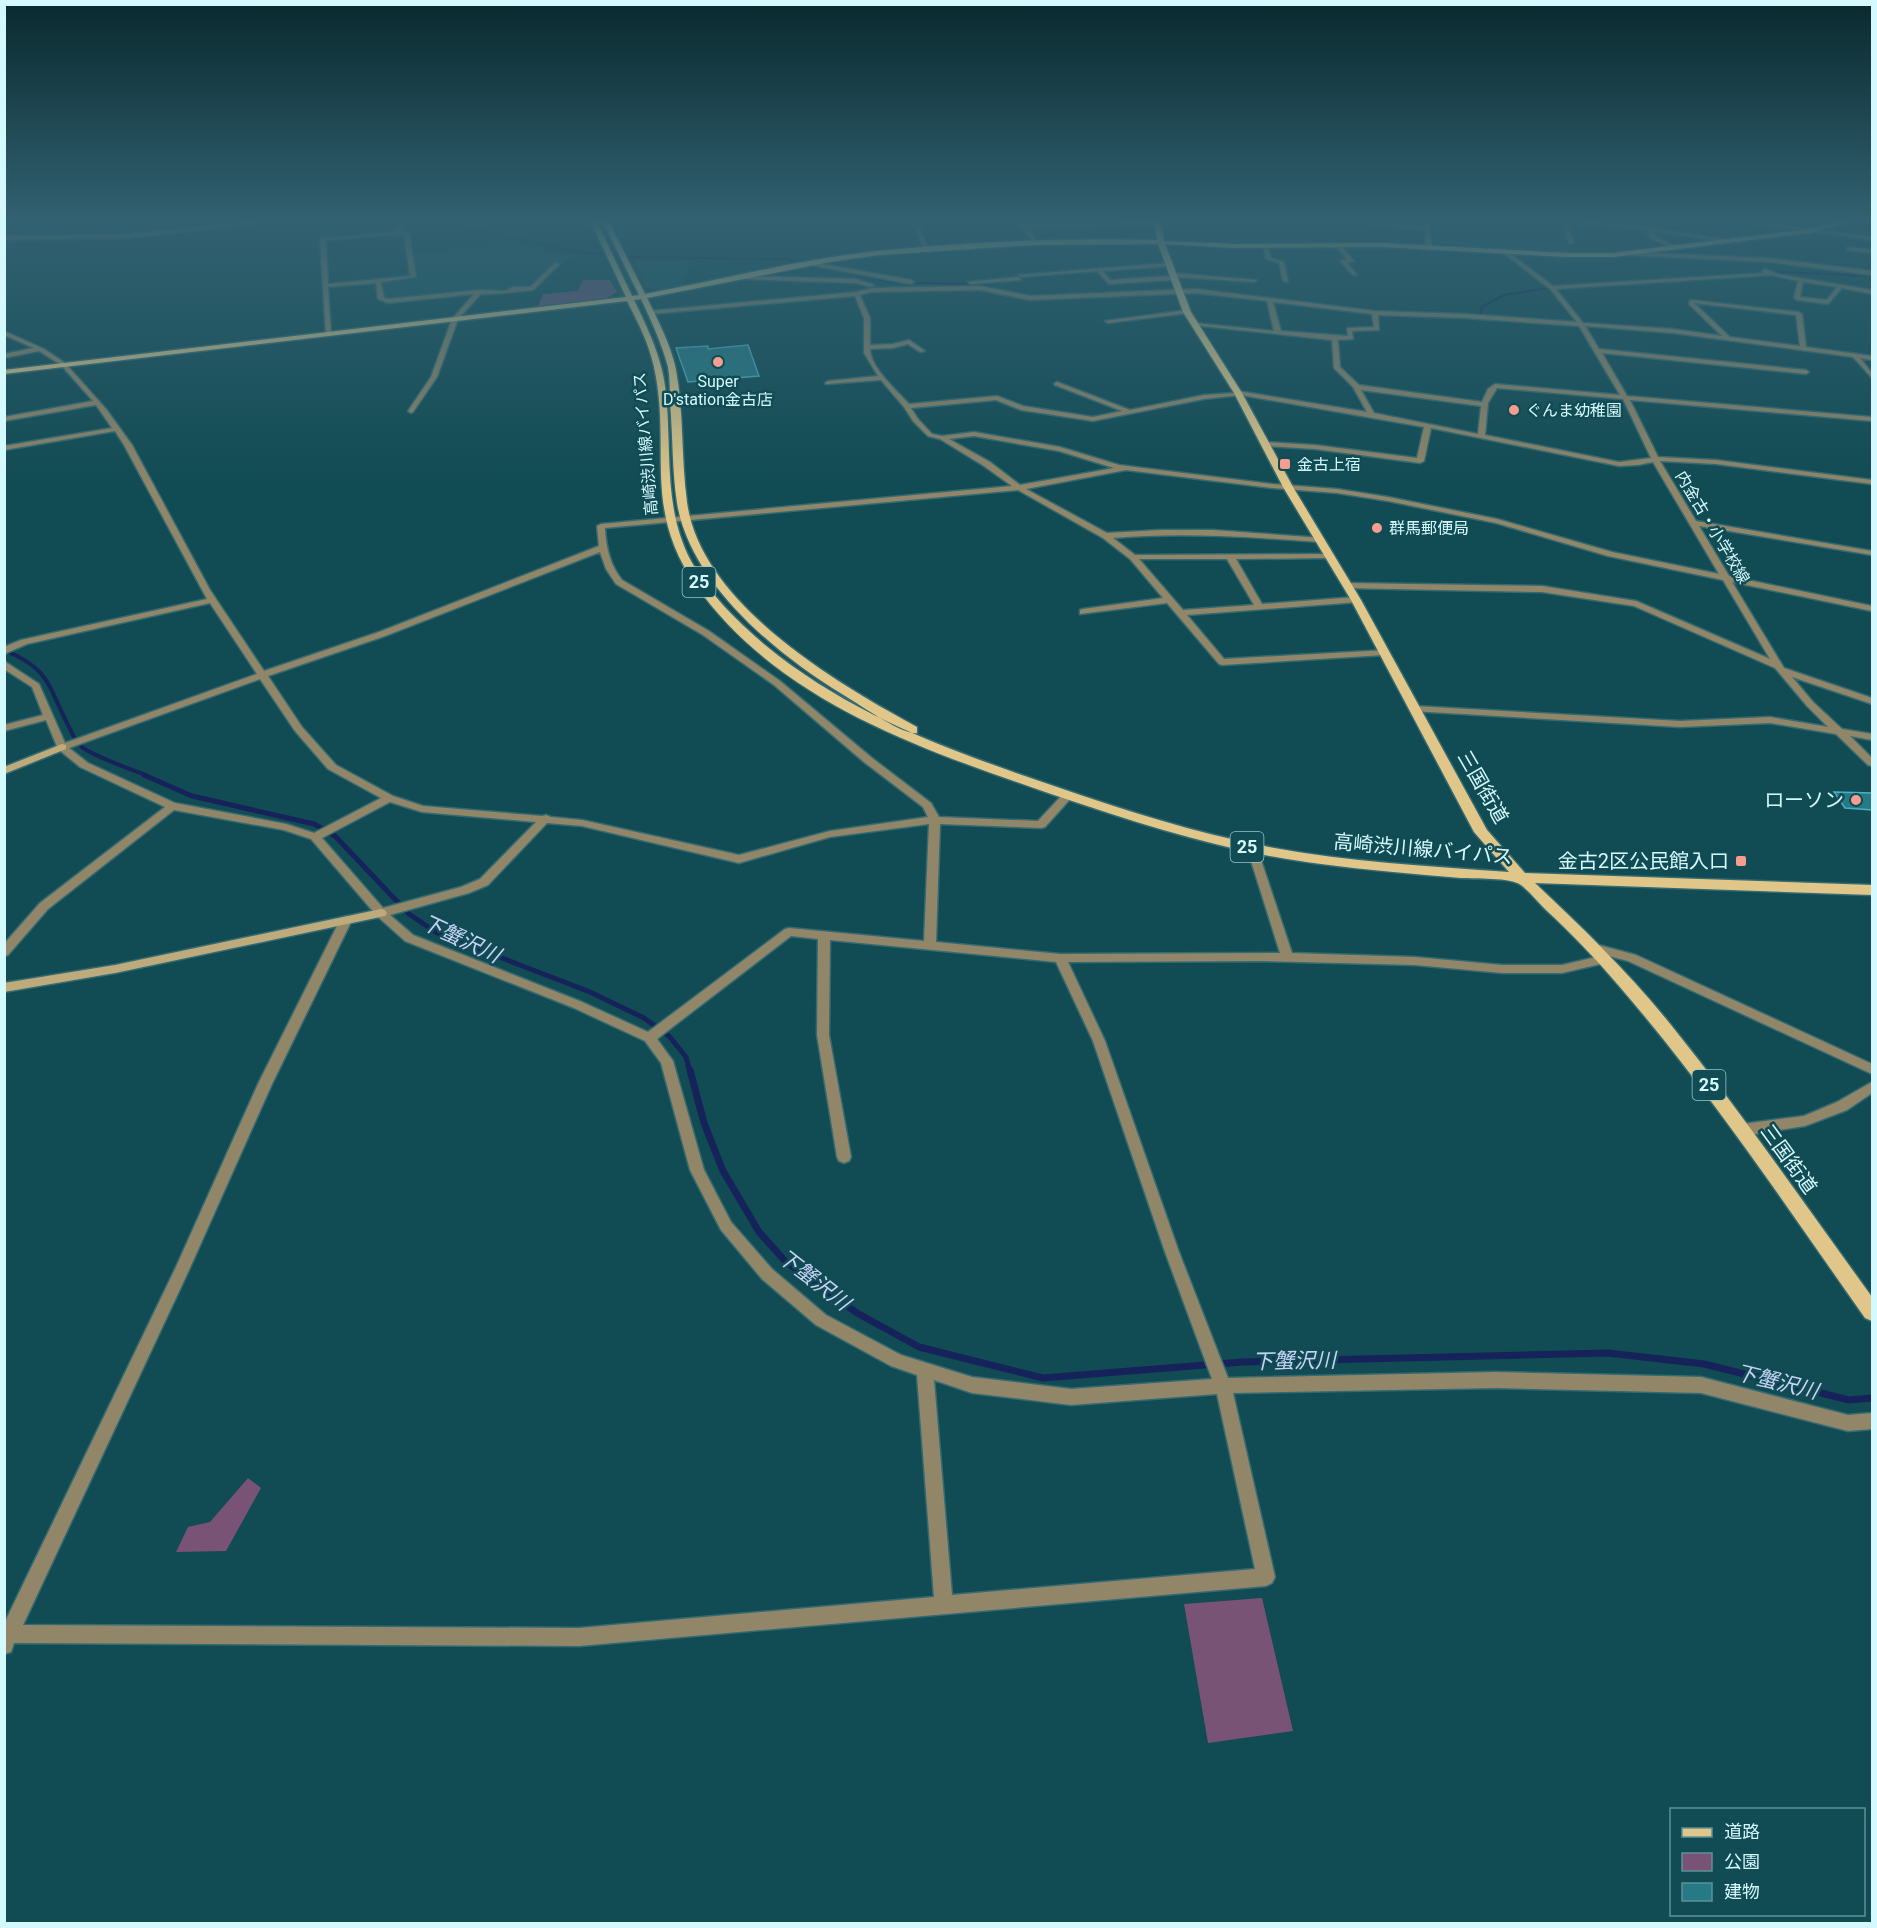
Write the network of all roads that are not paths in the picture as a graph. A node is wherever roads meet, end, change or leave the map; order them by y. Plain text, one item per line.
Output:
1 (327, 308) edge
2 (465, 308) edge
3 (555, 308) edge
4 (634, 308) edge
5 (649, 308) edge
6 (697, 308) edge
7 (863, 308) edge
8 (1185, 308) edge
9 (1271, 308) edge
10 (1337, 308) edge
11 (1569, 308) edge
12 (1696, 308) edge
13 (1749, 308) edge
14 (651, 312) junction
15 (1187, 312) junction
16 (1375, 313) junction
17 (455, 320) junction
18 (1108, 321) dead end
19 (1581, 324) junction
20 (1195, 325) junction
21 (4, 333) edge
22 (1278, 333) junction
23 (328, 334) junction
24 (1726, 337) junction
25 (1335, 338) junction
26 (866, 346) junction
27 (1803, 348) junction
28 (40, 349) junction
29 (922, 351) dead end
30 (1597, 351) junction
31 (4, 356) edge
32 (1855, 356) junction
33 (1872, 358) edge
34 (66, 366) junction
35 (4, 372) edge
36 (1806, 372) dead end
37 (1872, 375) edge
38 (882, 378) junction
39 (828, 383) dead end
40 (1057, 384) dead end
41 (1357, 387) junction
42 (1238, 394) junction
43 (1625, 397) junction
44 (96, 403) junction
45 (1484, 404) junction
46 (907, 406) junction
47 (411, 411) dead end
48 (1130, 412) junction
49 (1372, 415) junction
50 (4, 419) edge
51 (1872, 419) edge
52 (1428, 426) junction
53 (117, 429) junction
54 (1481, 437) junction
55 (942, 438) junction
56 (1267, 444) junction
57 (4, 448) edge
58 (1655, 459) junction
59 (1126, 468) junction
60 (1872, 482) edge
61 (1288, 487) junction
62 (1019, 488) junction
63 (685, 518) junction
64 (669, 519) junction
65 (1694, 523) junction
66 (1106, 536) junction
67 (1320, 540) junction
68 (602, 548) junction
69 (1872, 553) edge
70 (1329, 556) junction
71 (1133, 557) junction
72 (1231, 558) junction
73 (1726, 577) junction
74 (1348, 586) junction
75 (213, 600) junction
76 (1170, 600) junction
77 (1356, 600) junction
78 (1258, 606) junction
79 (1872, 608) edge
80 (1083, 612) dead end
81 (1181, 613) junction
82 (4, 651) edge
83 (1384, 652) junction
84 (4, 664) edge
85 (1779, 668) junction
86 (262, 675) junction
87 (1872, 701) edge
88 (1415, 709) junction
89 (49, 716) junction
90 (4, 728) edge
91 (1836, 729) junction
92 (1872, 737) edge
93 (62, 747) junction
94 (1872, 763) edge
95 (982, 765) junction
96 (4, 771) edge
97 (1068, 795) junction
98 (389, 798) junction
99 (172, 806) junction
100 (546, 818) junction
101 (935, 820) junction
102 (315, 837) junction
103 (1252, 848) junction
104 (1522, 878) junction
105 (1872, 890) edge
106 (381, 913) junction
107 (346, 920) junction
108 (824, 935) junction
109 (930, 944) junction
110 (4, 952) edge
111 (1600, 953) junction
112 (1060, 958) junction
113 (1287, 958) junction
114 (4, 988) edge
115 (649, 1038) junction
116 (1872, 1069) edge
117 (1872, 1088) edge
118 (1742, 1130) junction
119 (844, 1157) dead end
120 (1872, 1312) edge
121 (925, 1370) junction
122 (1222, 1386) junction
123 (1872, 1421) edge
124 (944, 1605) junction
125 (6, 1638) edge

1 - 23 street
2 - 17 street
3 - 17 main road
4 - 64 main road, 高崎渋川線バイパス / 25
5 - 14 main road, 高崎渋川線バイパス / 25
6 - 14 street
7 - 26 street
8 - 15 main road, 三国街道 / 25
9 - 22 street
10 - 16 street
11 - 19 street, 内金古・小学校線
12 - 24 street
13 - 27 street
14 - 63 main road, 高崎渋川線バイパス / 25
15 - 18 street
15 - 20 main road, 三国街道 / 25
16 - 19 street
16 - 25 street
17 - 23 main road
17 - 47 street
19 - 24 street
19 - 30 street, 内金古・小学校線
20 - 22 street
20 - 42 main road, 三国街道 / 25
21 - 28 street
22 - 25 street
23 - 34 main road
24 - 27 street
25 - 41 street
26 - 29 street
26 - 38 street
27 - 32 street
28 - 31 street
28 - 34 street
30 - 36 street
30 - 43 street, 内金古・小学校線
32 - 33 street
32 - 37 street
34 - 35 main road
34 - 44 street
38 - 39 street
38 - 46 street
40 - 48 street
41 - 45 street
41 - 49 street
42 - 48 street
42 - 49 street
42 - 56 main road, 三国街道 / 25
43 - 45 street
43 - 51 street
43 - 58 street, 内金古・小学校線
44 - 50 street
44 - 53 street
45 - 54 street
46 - 48 street
46 - 55 street
49 - 52 street
52 - 54 street
52 - 56 street
53 - 57 street
53 - 75 street
54 - 58 street
55 - 59 street
55 - 62 street
56 - 61 main road, 三国街道 / 25
58 - 60 street
58 - 65 street, 内金古・小学校線
59 - 61 street
59 - 62 street
61 - 67 main road, 三国街道 / 25
61 - 73 street
62 - 63 street
62 - 66 street
63 - 64 street
63 - 95 main road, 高崎渋川線バイパス / 25
64 - 68 street
64 - 95 main road, 高崎渋川線バイパス / 25
65 - 69 street
65 - 73 street, 内金古・小学校線
66 - 67 street
66 - 71 street
67 - 70 main road, 三国街道 / 25
68 - 86 street
68 - 101 street
70 - 72 street
70 - 74 main road, 三国街道 / 25
71 - 72 street
71 - 76 street
72 - 78 street
73 - 79 street
73 - 85 street, 内金古・小学校線
74 - 77 main road, 三国街道 / 25
74 - 85 street
75 - 82 street
75 - 86 street
76 - 80 street
76 - 81 street
77 - 78 street
77 - 83 main road, 三国街道 / 25
78 - 81 street
81 - 83 street
83 - 88 main road, 三国街道 / 25
84 - 89 street
85 - 87 street
85 - 91 street, 内金古・小学校線
86 - 93 street
86 - 98 street
88 - 91 street
88 - 104 main road, 三国街道 / 25
89 - 90 street
89 - 93 street
91 - 92 street
91 - 94 street, 内金古・小学校線
93 - 96 street
93 - 99 street
95 - 97 main road, 高崎渋川線バイパス / 25
97 - 101 street
97 - 103 main road, 高崎渋川線バイパス / 25
98 - 100 street
98 - 102 street
99 - 102 street
99 - 110 street
100 - 101 street
100 - 106 street
101 - 109 street
102 - 106 street
103 - 104 main road, 高崎渋川線バイパス / 25
103 - 113 street
104 - 105 main road, 高崎渋川線バイパス / 25
104 - 111 main road, 三国街道 / 25
106 - 107 street
106 - 115 street
107 - 114 street
107 - 125 street
108 - 109 street
108 - 115 street
108 - 119 street
109 - 112 street
111 - 113 street
111 - 116 street
111 - 118 main road, 三国街道 / 25
112 - 113 street
112 - 122 street
115 - 121 street
117 - 118 street
118 - 120 main road, 三国街道 / 25
121 - 122 street
121 - 124 street
122 - 123 street
122 - 124 street
124 - 125 street

